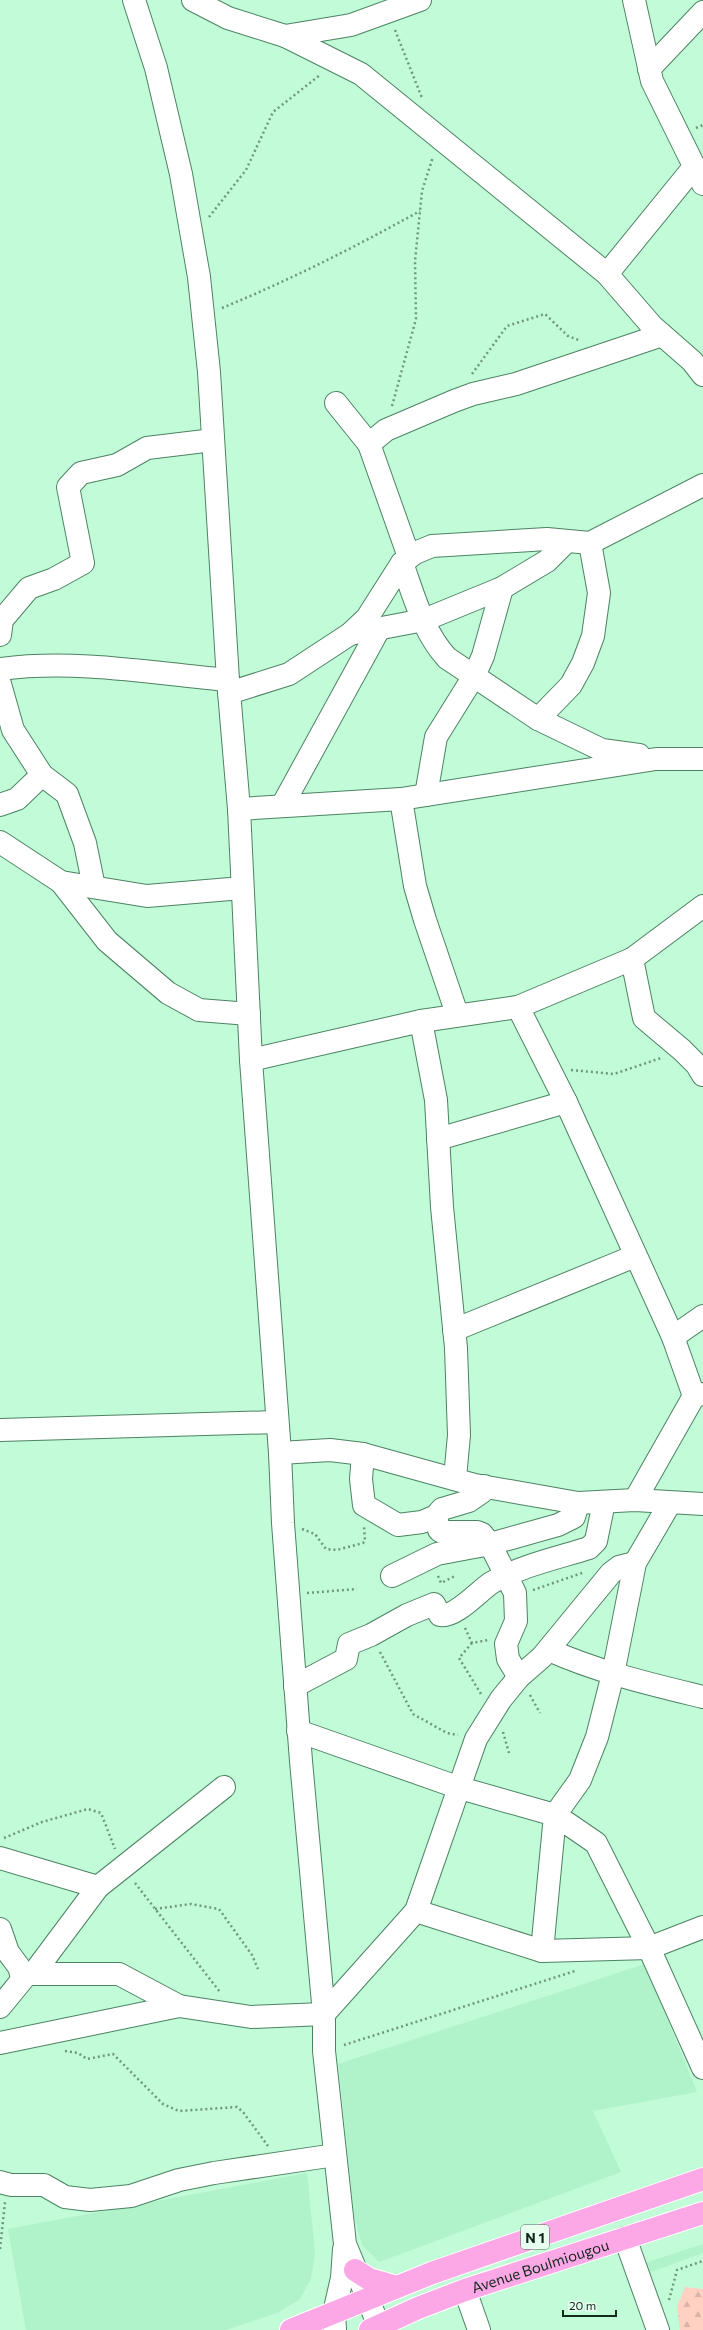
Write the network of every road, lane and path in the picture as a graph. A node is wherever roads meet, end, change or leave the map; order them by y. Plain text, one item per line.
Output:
1 (134, 0) edge
2 (193, 0) edge
3 (420, 0) edge
4 (634, 0) edge
5 (388, 12) junction
6 (703, 12) edge
7 (285, 36) junction
8 (337, 62) junction
9 (649, 69) junction
10 (424, 101) dead end
11 (439, 138) junction
12 (699, 176) edge
13 (420, 212) junction
14 (192, 237) junction
15 (607, 274) junction
16 (203, 316) junction
17 (662, 335) junction
18 (596, 358) junction
19 (703, 375) edge
20 (471, 376) dead end
21 (336, 403) dead end
22 (386, 430) junction
23 (213, 440) junction
24 (369, 444) junction
25 (703, 485) edge
26 (566, 542) junction
27 (590, 543) junction
28 (406, 560) junction
29 (502, 588) junction
30 (424, 620) junction
31 (379, 629) junction
32 (350, 634) junction
33 (0, 635) edge
34 (0, 669) edge
35 (474, 676) junction
36 (0, 684) edge
37 (229, 686) junction
38 (538, 719) junction
39 (656, 759) junction
40 (703, 760) edge
41 (42, 775) junction
42 (426, 795) junction
43 (401, 799) junction
44 (0, 805) edge
45 (282, 806) junction
46 (238, 809) junction
47 (0, 842) edge
48 (61, 882) junction
49 (94, 887) junction
50 (242, 888) junction
51 (703, 906) edge
52 (632, 959) junction
53 (518, 1007) junction
54 (249, 1014) junction
55 (457, 1014) junction
56 (422, 1021) junction
57 (682, 1050) junction
58 (251, 1060) junction
59 (548, 1069) junction
60 (703, 1075) edge
61 (566, 1102) junction
62 (438, 1139) junction
63 (635, 1256) junction
64 (703, 1316) edge
65 (454, 1330) junction
66 (673, 1337) junction
67 (699, 1395) edge
68 (277, 1422) junction
69 (0, 1430) edge
70 (280, 1453) junction
71 (363, 1454) junction
72 (455, 1478) junction
73 (484, 1486) junction
74 (635, 1500) junction
75 (604, 1502) junction
76 (578, 1503) junction
77 (670, 1503) junction
78 (703, 1504) edge
79 (364, 1505) junction
80 (436, 1516) junction
81 (283, 1523) junction
82 (490, 1544) junction
83 (627, 1565) junction
84 (392, 1576) dead end
85 (510, 1584) junction
86 (357, 1589) dead end
87 (288, 1594) junction
88 (457, 1609) junction
89 (371, 1635) junction
90 (509, 1635) junction
91 (549, 1650) junction
92 (613, 1674) junction
93 (519, 1677) junction
94 (295, 1686) junction
95 (703, 1697) edge
96 (298, 1732) junction
97 (476, 1739) junction
98 (224, 1787) dead end
99 (460, 1788) junction
100 (555, 1815) junction
101 (0, 1858) edge
102 (98, 1887) junction
103 (154, 1909) dead end
104 (416, 1911) junction
105 (703, 1927) edge
106 (0, 1930) edge
107 (649, 1948) junction
108 (542, 1951) junction
109 (0, 1969) edge
110 (258, 1969) dead end
111 (581, 1969) dead end
112 (27, 1974) junction
113 (178, 2006) junction
114 (0, 2007) edge
115 (324, 2014) junction
116 (0, 2043) edge
117 (63, 2051) dead end
118 (324, 2051) junction
119 (703, 2068) edge
120 (335, 2155) junction
121 (285, 2162) junction
122 (703, 2179) edge
123 (2, 2183) edge
124 (703, 2213) edge
125 (625, 2238) junction
126 (345, 2244) junction
127 (0, 2249) edge
128 (703, 2261) edge
129 (354, 2270) junction
130 (397, 2287) junction
131 (465, 2290) junction
132 (368, 2300) junction
133 (667, 2308) dead end
134 (334, 2322) edge
135 (375, 2328) edge
136 (292, 2330) edge
137 (479, 2330) edge
138 (658, 2330) edge

1 - 14 street
2 - 7 street
3 - 5 street
4 - 9 street
5 - 7 street
5 - 10 path
6 - 9 street
7 - 8 street
8 - 11 street
8 - 14 path
9 - 12 street
11 - 13 path
11 - 15 street
12 - 15 street
13 - 16 path
13 - 22 path
14 - 16 street
15 - 17 street
16 - 23 street
17 - 18 street
17 - 19 street
18 - 20 path
18 - 22 street
21 - 24 street
22 - 24 street
23 - 33 street
23 - 37 street
24 - 28 street
25 - 27 street
26 - 27 street
26 - 28 street
26 - 29 street
27 - 38 street
28 - 30 street
28 - 32 street
29 - 30 street
29 - 35 street
30 - 31 street
30 - 35 street
31 - 32 street
31 - 45 street
32 - 37 street
34 - 37 street
35 - 38 street
35 - 42 street
36 - 41 street
37 - 46 street
38 - 39 street
39 - 40 street
39 - 42 street
41 - 44 street
41 - 49 street
42 - 43 street
43 - 45 street
43 - 55 street
45 - 46 street
46 - 50 street
47 - 48 street
48 - 49 street
48 - 54 street
49 - 50 street
50 - 54 street
51 - 52 street
52 - 53 street
52 - 57 street
53 - 55 street
53 - 59 street
54 - 58 street
55 - 56 street
56 - 58 street
56 - 62 street
57 - 59 path
57 - 60 street
58 - 68 street
59 - 61 street
61 - 62 street
61 - 63 street
62 - 65 street
63 - 65 street
63 - 66 street
64 - 66 street
65 - 72 street
66 - 67 street
67 - 74 street
68 - 69 street
68 - 70 street
70 - 71 street
70 - 81 street
71 - 72 street
71 - 79 street
72 - 73 street
73 - 76 street
73 - 80 street
74 - 75 street
74 - 77 street
75 - 76 street
75 - 85 street
76 - 82 street
77 - 78 street
77 - 83 street
79 - 80 street
79 - 81 path
80 - 82 street
81 - 87 street
82 - 84 street
82 - 85 street
83 - 85 path
83 - 91 street
83 - 92 street
85 - 88 street
85 - 90 street
86 - 87 path
87 - 94 street
88 - 89 street
88 - 90 path
89 - 94 street
89 - 97 path
90 - 93 street
91 - 92 street
91 - 93 street
92 - 95 street
92 - 100 street
93 - 97 street
94 - 96 street
96 - 99 street
96 - 115 street
97 - 99 street
98 - 102 street
99 - 100 street
99 - 104 street
100 - 107 street
100 - 108 street
101 - 102 street
102 - 112 street
103 - 110 path
104 - 108 street
104 - 115 street
105 - 107 street
106 - 112 street
107 - 108 street
107 - 119 street
109 - 112 street
111 - 118 path
112 - 113 street
112 - 114 street
113 - 115 street
113 - 116 street
115 - 118 street
117 - 121 path
118 - 120 street
120 - 121 street
120 - 126 street
121 - 123 street
122 - 130 highway, Avenue Boulmiougou / N 1
123 - 127 path
124 - 125 highway, Avenue Boulmiougou / N 1
125 - 131 highway, Avenue Boulmiougou / N 1
125 - 138 street
126 - 129 street
126 - 134 street
128 - 133 path
129 - 130 highway
129 - 132 street
130 - 132 highway, Avenue Boulmiougou / N 1
131 - 135 highway, Avenue Boulmiougou / N 1
131 - 137 street
132 - 134 highway, N 1
132 - 135 street
134 - 136 highway, N 1

